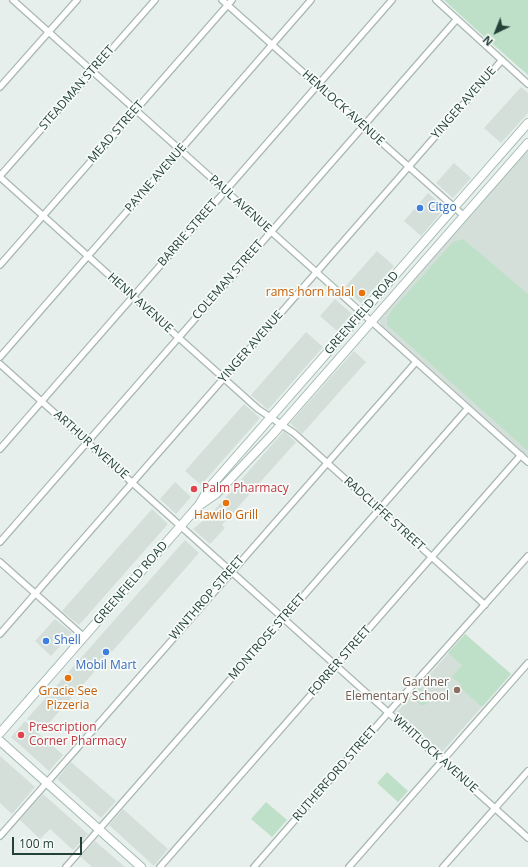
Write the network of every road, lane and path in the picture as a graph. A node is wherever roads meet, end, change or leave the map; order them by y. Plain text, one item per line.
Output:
1 (12, 0) edge
2 (77, 0) edge
3 (155, 0) edge
4 (222, 0) edge
5 (311, 0) edge
6 (392, 0) edge
7 (436, 0) edge
8 (230, 2) edge
9 (456, 19) junction
10 (48, 32) junction
11 (273, 44) junction
12 (502, 60) junction
13 (92, 72) junction
14 (528, 84) edge
15 (318, 85) junction
16 (0, 87) edge
17 (135, 110) junction
18 (528, 123) edge
19 (363, 126) junction
20 (528, 142) edge
21 (180, 150) junction
22 (408, 166) junction
23 (0, 177) edge
24 (226, 191) junction
25 (454, 207) junction
26 (42, 215) junction
27 (464, 216) junction
28 (271, 231) junction
29 (88, 256) junction
30 (0, 265) edge
31 (316, 272) junction
32 (133, 296) junction
33 (362, 313) junction
34 (371, 321) junction
35 (178, 337) junction
36 (0, 356) edge
37 (416, 362) junction
38 (0, 364) edge
39 (307, 375) junction
40 (224, 378) junction
41 (317, 384) junction
42 (41, 401) junction
43 (468, 408) junction
44 (270, 418) junction
45 (282, 424) junction
46 (87, 442) junction
47 (0, 448) edge
48 (520, 456) junction
49 (528, 462) edge
50 (327, 463) junction
51 (132, 482) junction
52 (199, 505) junction
53 (379, 509) junction
54 (181, 526) junction
55 (0, 542) edge
56 (528, 556) edge
57 (431, 557) junction
58 (0, 562) edge
59 (231, 571) junction
60 (35, 593) junction
61 (485, 605) junction
62 (283, 618) junction
63 (0, 634) edge
64 (84, 637) junction
65 (528, 662) edge
66 (336, 666) junction
67 (388, 713) junction
68 (0, 733) edge
69 (0, 741) edge
70 (442, 760) junction
71 (528, 771) edge
72 (47, 782) junction
73 (495, 808) junction
74 (99, 830) junction
75 (0, 836) edge
76 (528, 838) edge
77 (66, 867) edge
78 (141, 867) edge
79 (160, 867) edge
80 (254, 867) edge
81 (349, 867) edge
82 (443, 867) edge

1 - 10 street, PAUL AVENUE
2 - 10 street
3 - 13 street, STEADMAN STREET
4 - 8 street, HEMLOCK AVENUE
5 - 11 street, PAYNE AVENUE
6 - 15 street, BARRIE STREET
7 - 9 street
8 - 11 street, HEMLOCK AVENUE
8 - 17 street, MEAD STREET
9 - 12 street
9 - 19 street, COLEMAN STREET
10 - 13 street, PAUL AVENUE
10 - 16 street
11 - 15 street, HEMLOCK AVENUE
11 - 21 street, PAYNE AVENUE
12 - 14 street
12 - 22 street, YINGER AVENUE
13 - 17 street, PAUL AVENUE
13 - 23 street, STEADMAN STREET
15 - 19 street, HEMLOCK AVENUE
15 - 24 street, BARRIE STREET
17 - 21 street, PAUL AVENUE
17 - 26 street, MEAD STREET
18 - 25 main road, GREENFIELD ROAD
19 - 22 street, HEMLOCK AVENUE
19 - 28 street, COLEMAN STREET
20 - 27 main road, GREENFIELD ROAD
21 - 24 street, PAUL AVENUE
21 - 29 street, PAYNE AVENUE
22 - 25 street, HEMLOCK AVENUE
22 - 31 street, YINGER AVENUE
23 - 26 street, HENN AVENUE
24 - 28 street, PAUL AVENUE
24 - 32 street, BARRIE STREET
25 - 27 street, HEMLOCK AVENUE
25 - 33 main road, GREENFIELD ROAD
26 - 29 street, HENN AVENUE
26 - 30 street, MEAD STREET
27 - 34 main road, GREENFIELD ROAD
28 - 31 street, PAUL AVENUE
28 - 35 street, COLEMAN STREET
29 - 32 street, HENN AVENUE
29 - 36 street, PAYNE AVENUE
31 - 33 street, PAUL AVENUE
31 - 40 street, YINGER AVENUE
32 - 35 street, HENN AVENUE
32 - 42 street, BARRIE STREET
33 - 34 street, PAUL AVENUE
33 - 39 main road, GREENFIELD ROAD
34 - 37 street, PAUL AVENUE
34 - 41 main road, GREENFIELD ROAD
35 - 40 street, HENN AVENUE
35 - 46 street, COLEMAN STREET
37 - 43 street, PAUL AVENUE
37 - 50 street, WINTHROP STREET
38 - 42 street, ARTHUR AVENUE
39 - 41 main road
39 - 44 main road, GREENFIELD ROAD
40 - 44 street, HENN AVENUE
40 - 51 street, YINGER AVENUE
41 - 45 main road, GREENFIELD ROAD
42 - 46 street, ARTHUR AVENUE
42 - 47 street, BARRIE STREET
43 - 48 street, PAUL AVENUE
43 - 53 street, MONTROSE STREET
44 - 45 street, HENN AVENUE
44 - 52 main road, GREENFIELD ROAD
45 - 50 street, RADCLIFFE STREET
45 - 52 main road, GREENFIELD ROAD
46 - 51 street, ARTHUR AVENUE
46 - 55 street, COLEMAN STREET
48 - 49 street, PAUL AVENUE
48 - 57 street, FORRER STREET
50 - 53 street, RADCLIFFE STREET
50 - 59 street, WINTHROP STREET
51 - 54 street, ARTHUR AVENUE
51 - 60 street, YINGER AVENUE
52 - 54 main road, GREENFIELD ROAD
53 - 57 street, RADCLIFFE STREET
53 - 62 street, MONTROSE STREET
54 - 59 street, WHITLOCK AVENUE
54 - 64 main road, GREENFIELD ROAD
56 - 61 street, RUTHERFORD STREET
57 - 61 street, RADCLIFFE STREET
57 - 66 street, FORRER STREET
58 - 60 street
59 - 62 street, WHITLOCK AVENUE
59 - 72 street, WINTHROP STREET
60 - 63 street, YINGER AVENUE
60 - 64 street
61 - 67 street, RUTHERFORD STREET
62 - 66 street, WHITLOCK AVENUE
62 - 74 street, MONTROSE STREET
64 - 68 main road, GREENFIELD ROAD
65 - 70 street
66 - 67 street, WHITLOCK AVENUE
66 - 79 street, FORRER STREET
67 - 70 street, WHITLOCK AVENUE
67 - 80 street, RUTHERFORD STREET
69 - 72 main road
70 - 73 street, WHITLOCK AVENUE
70 - 81 street
71 - 73 street
72 - 74 main road
72 - 75 street, WINTHROP STREET
73 - 76 street, WHITLOCK AVENUE
73 - 82 street
74 - 77 street, MONTROSE STREET
74 - 78 main road

